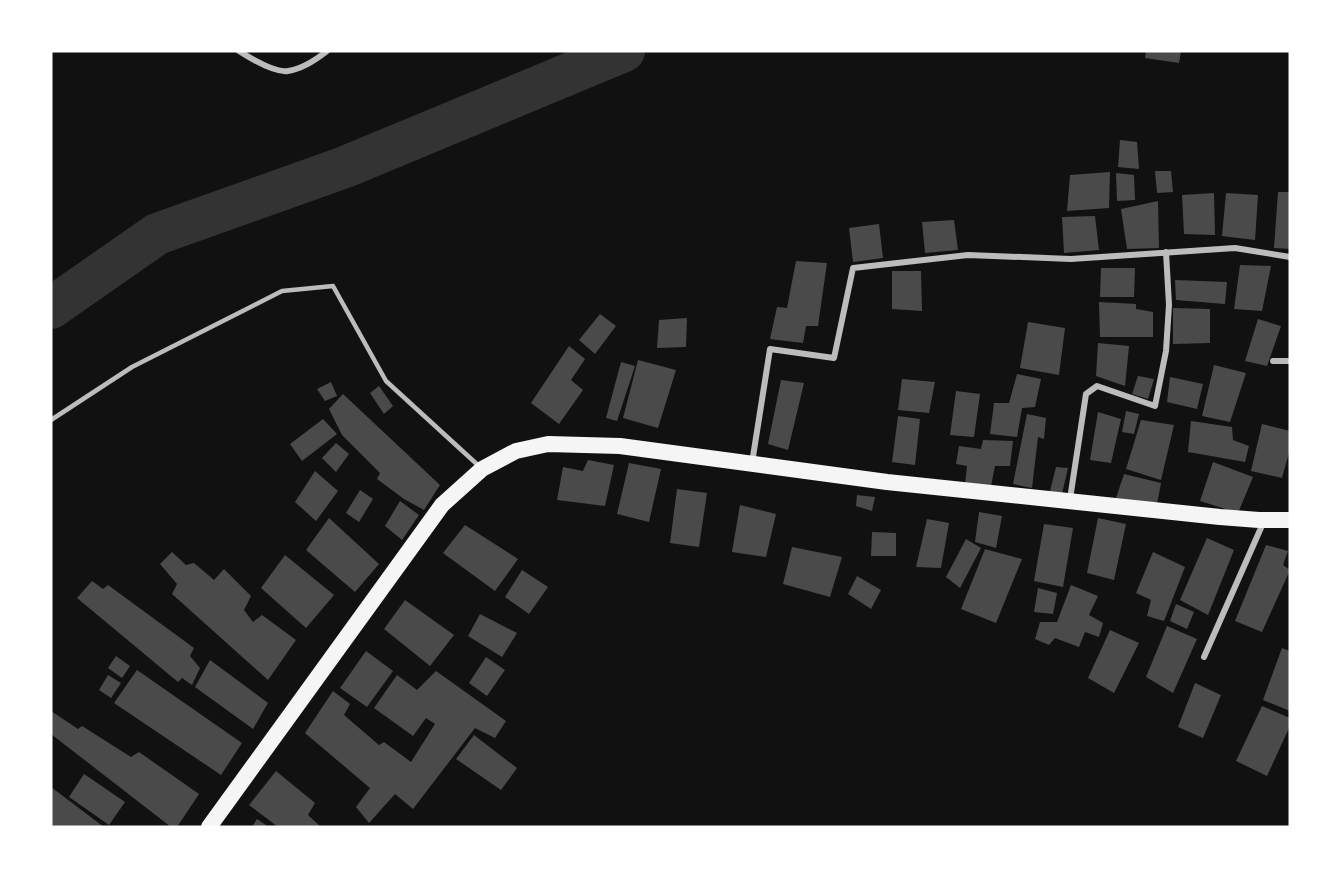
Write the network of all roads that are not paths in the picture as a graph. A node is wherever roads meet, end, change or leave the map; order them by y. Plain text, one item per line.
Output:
1 (239, 51) edge
2 (327, 51) edge
3 (1166, 252) junction
4 (1290, 257) edge
5 (1273, 361) dead end
6 (1290, 362) edge
7 (51, 420) edge
8 (751, 464) junction
9 (482, 468) junction
10 (1070, 502) junction
11 (1264, 520) junction
12 (1290, 520) edge
13 (1204, 657) dead end
14 (209, 827) edge

1 - 2 street
3 - 4 street
3 - 8 street
3 - 10 street
5 - 6 street
7 - 9 lane
8 - 9 highway
8 - 10 highway
9 - 14 highway
10 - 11 highway
11 - 12 highway
11 - 13 street

